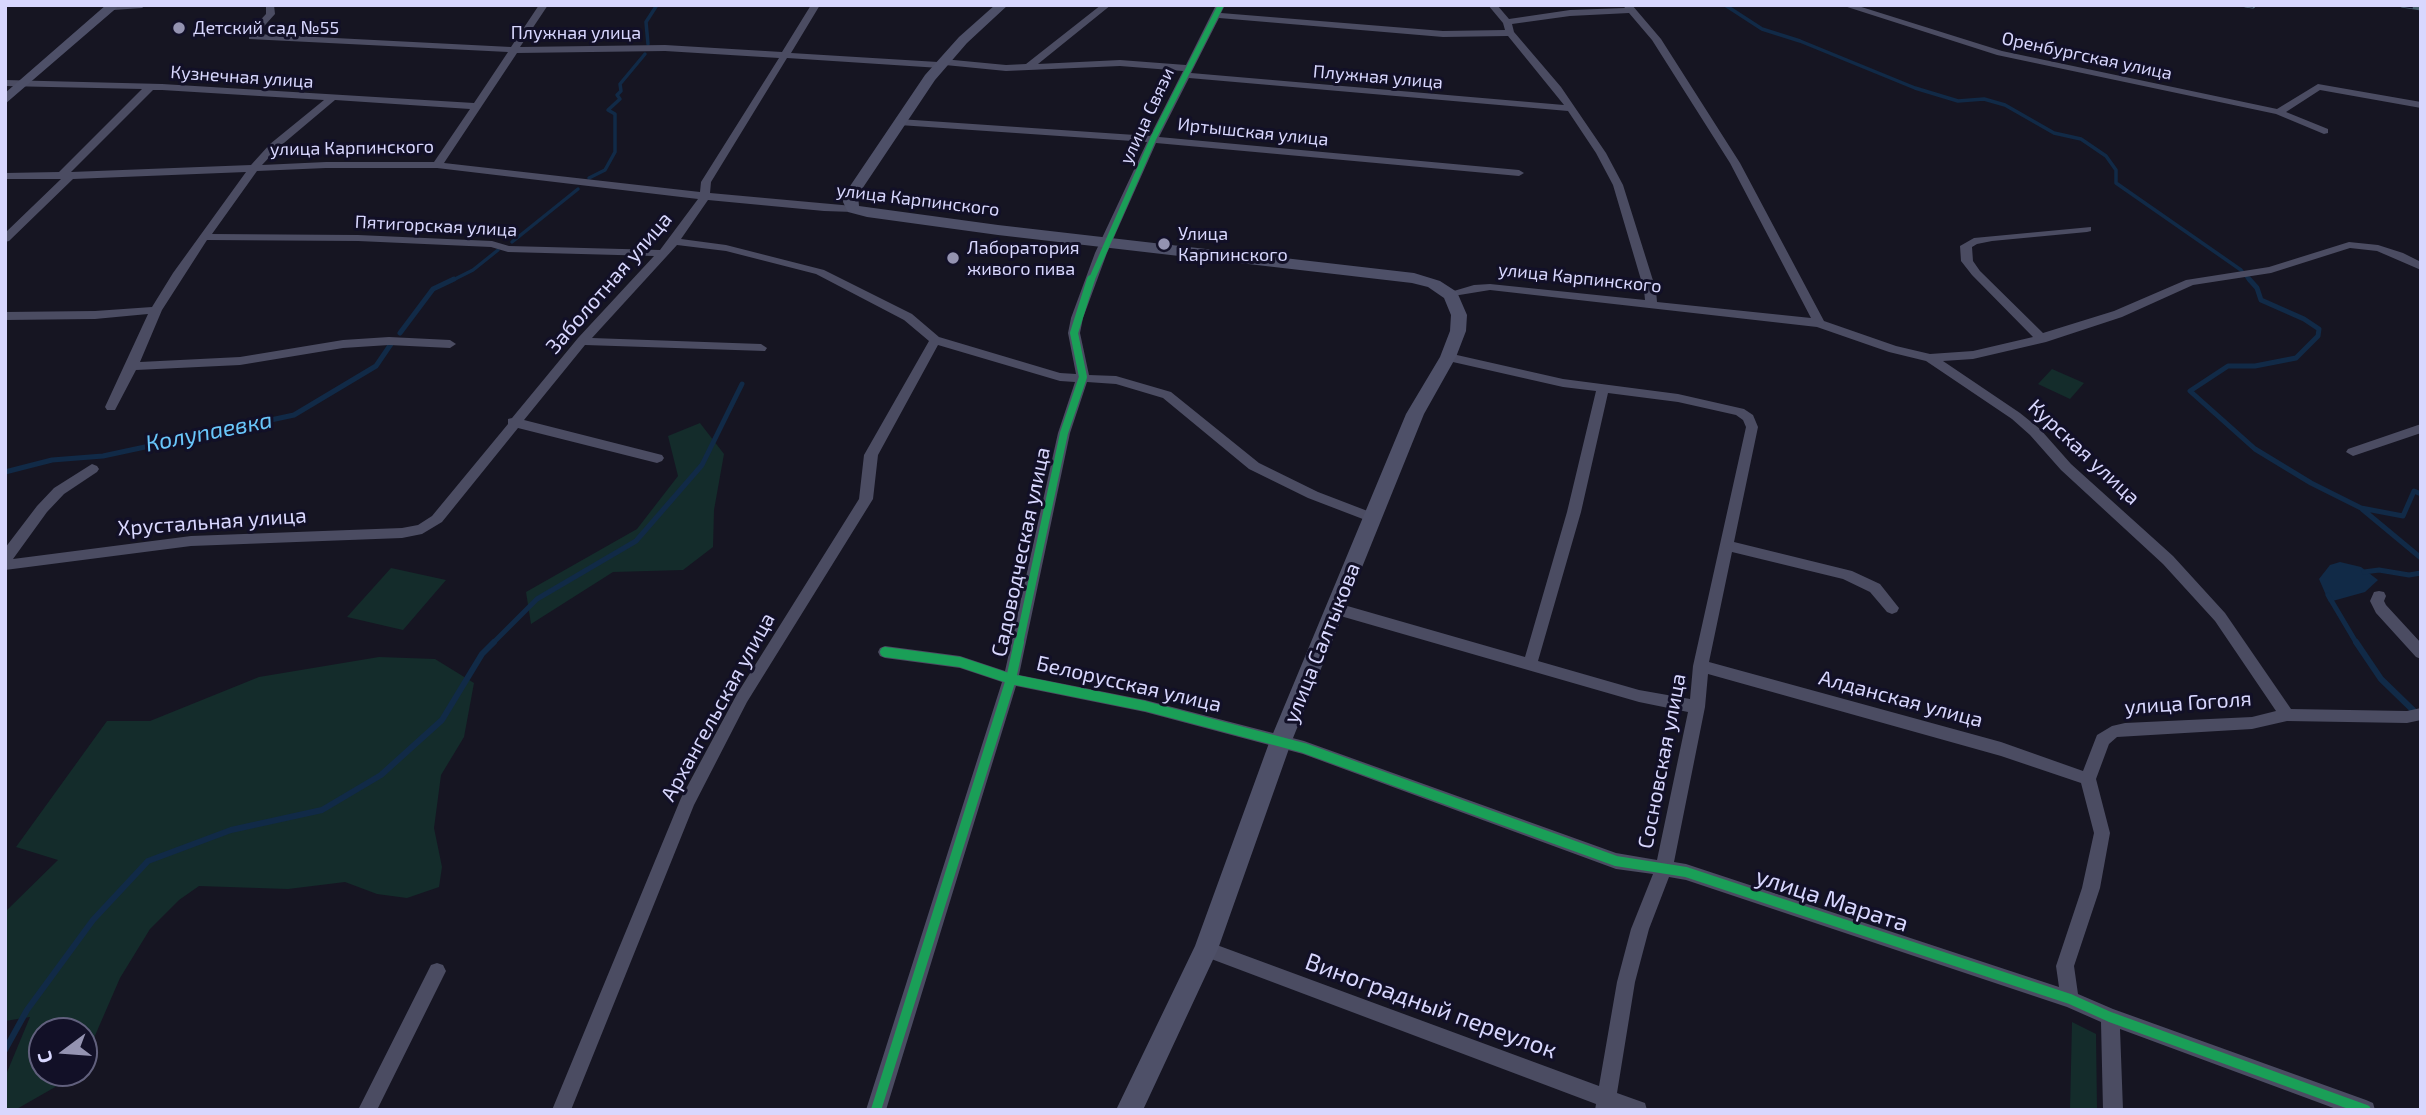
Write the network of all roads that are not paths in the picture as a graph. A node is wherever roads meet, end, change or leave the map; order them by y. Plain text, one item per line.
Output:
1 (142, 5) edge
2 (270, 5) edge
3 (544, 5) edge
4 (816, 5) edge
5 (1002, 5) edge
6 (1107, 5) edge
7 (1492, 5) edge
8 (1845, 5) edge
9 (114, 6) edge
10 (1629, 8) edge
11 (1216, 15) edge
12 (1508, 28) junction
13 (515, 50) junction
14 (785, 55) junction
15 (941, 64) junction
16 (1027, 68) junction
17 (1186, 71) junction
18 (5, 83) edge
19 (24, 84) junction
20 (149, 88) junction
21 (331, 99) junction
22 (5, 100) edge
23 (2421, 105) edge
24 (477, 106) junction
25 (1569, 108) junction
26 (2279, 112) junction
27 (899, 122) junction
28 (2324, 131) dead end
29 (1153, 139) junction
30 (437, 166) junction
31 (253, 169) junction
32 (1518, 173) dead end
33 (66, 175) junction
34 (5, 176) edge
35 (705, 196) junction
36 (853, 209) junction
37 (2087, 229) dead end
38 (206, 237) junction
39 (5, 239) edge
40 (674, 241) junction
41 (1106, 242) junction
42 (663, 253) junction
43 (2421, 267) edge
44 (1451, 295) junction
45 (1651, 305) junction
46 (156, 310) junction
47 (5, 316) edge
48 (1819, 323) junction
49 (2042, 339) junction
50 (935, 340) junction
51 (582, 341) junction
52 (450, 344) dead end
53 (761, 348) dead end
54 (1448, 357) junction
55 (1930, 358) junction
56 (132, 366) junction
57 (1083, 377) junction
58 (1603, 389) junction
59 (111, 407) dead end
60 (513, 422) junction
61 (2421, 428) edge
62 (2353, 452) dead end
63 (657, 458) dead end
64 (92, 469) dead end
65 (1373, 518) junction
66 (422, 529) joint
67 (1728, 546) junction
68 (5, 559) edge
69 (5, 565) edge
70 (2379, 596) dead end
71 (1892, 608) dead end
72 (1336, 609) junction
73 (885, 652) dead end
74 (2421, 653) edge
75 (1530, 664) junction
76 (1701, 666) junction
77 (1011, 679) junction
78 (1697, 707) junction
79 (2421, 714) edge
80 (2287, 715) junction
81 (1280, 743) junction
82 (2088, 779) junction
83 (1664, 869) junction
84 (1206, 949) junction
85 (437, 971) dead end
86 (2070, 999) junction
87 (2110, 1017) junction
88 (1606, 1104) edge
89 (367, 1110) edge
90 (561, 1110) edge
91 (876, 1110) edge
92 (1129, 1110) edge
93 (1638, 1110) edge
94 (2113, 1110) edge
95 (2366, 1110) edge

1 - 9 street
2 - 13 street, Плужная улица
3 - 13 street
4 - 14 street, Заболотная улица
5 - 15 main road
6 - 16 street
7 - 12 street
8 - 26 street, Оренбургская улица
9 - 19 main road
10 - 12 street
10 - 48 street
11 - 12 street
11 - 17 street, улица Связи
12 - 25 street
13 - 14 street, Плужная улица
13 - 24 street
14 - 15 street, Плужная улица
14 - 35 street, Заболотная улица
15 - 16 street, Плужная улица
15 - 27 main road
16 - 17 street, Плужная улица
17 - 25 street, Плужная улица
17 - 29 street, улица Связи
18 - 19 street, Кузнечная улица
19 - 20 street, Кузнечная улица
19 - 22 main road
20 - 21 street, Кузнечная улица
20 - 33 street
21 - 24 street, Кузнечная улица
21 - 31 street
23 - 26 street
24 - 30 street
25 - 45 street
26 - 28 street, Оренбургская улица
27 - 29 street, Иртышская улица
27 - 36 main road
29 - 32 street, Иртышская улица
29 - 41 street, улица Связи
30 - 31 street, улица Карпинского
30 - 35 street, улица Карпинского
31 - 33 street, улица Карпинского
31 - 38 street
33 - 34 street, улица Карпинского
33 - 39 street
35 - 36 street, улица Карпинского
35 - 40 street, Заболотная улица
36 - 41 main road, улица Карпинского
37 - 49 street
38 - 42 street, Пятигорская улица
38 - 46 street
40 - 42 street, Заболотная улица
40 - 50 street
41 - 44 main road, улица Карпинского
41 - 57 street
42 - 51 street, Заболотная улица
43 - 49 street
44 - 45 street, улица Карпинского
44 - 54 main road, улица Салтыкова
45 - 48 street, улица Карпинского
46 - 47 street
46 - 56 street
48 - 55 street, Курская улица
49 - 55 street
50 - 57 street
50 - 90 street, Архангельская улица
51 - 53 street
51 - 60 street, Заболотная улица
52 - 56 street
54 - 58 street
54 - 65 main road, улица Салтыкова
55 - 80 street, Курская улица
56 - 59 street
57 - 65 street
57 - 77 street, Садоводческая улица
58 - 67 street, Сосновская улица
58 - 75 street
60 - 63 street
60 - 66 street, Заболотная улица
61 - 62 street
64 - 68 street
65 - 72 main road, улица Салтыкова
66 - 69 street, Хрустальная улица
67 - 71 street
67 - 76 street, Сосновская улица
70 - 74 street
72 - 75 street
72 - 81 main road, улица Салтыкова
73 - 77 street, Белорусская улица
75 - 78 street
76 - 78 street, Сосновская улица
76 - 82 street, Алданская улица
77 - 81 street, Белорусская улица
77 - 91 street, Садоводческая улица
78 - 83 street, Сосновская улица
79 - 80 street, улица Гоголя
80 - 82 street, улица Гоголя
81 - 83 street, улица Марата
81 - 84 main road, улица Салтыкова
82 - 86 street
83 - 86 street, улица Марата
83 - 88 street, Сосновская улица
84 - 88 street, Виноградный переулок
84 - 92 main road, улица Салтыкова
85 - 89 street
86 - 87 street, улица Марата
87 - 94 street
87 - 95 street, улица Марата
88 - 93 street, Виноградный переулок

